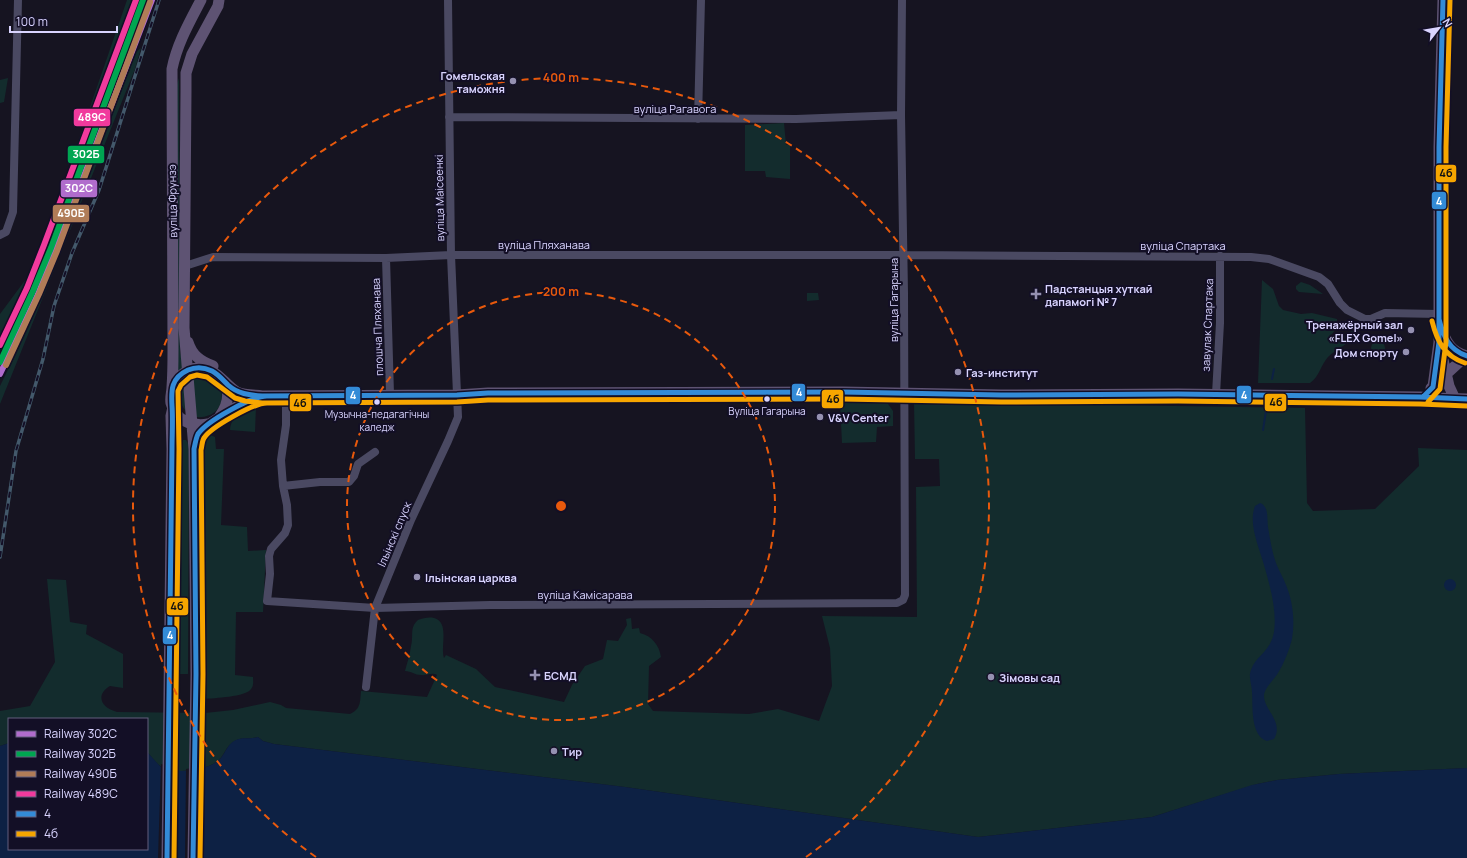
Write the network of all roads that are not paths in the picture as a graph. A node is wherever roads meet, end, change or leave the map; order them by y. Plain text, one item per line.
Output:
1 (18, 0) edge
2 (201, 0) edge
3 (219, 0) edge
4 (448, 0) edge
5 (701, 0) edge
6 (902, 0) edge
7 (1443, 0) edge
8 (901, 115) junction
9 (449, 117) junction
10 (698, 119) junction
11 (0, 235) edge
12 (904, 255) junction
13 (451, 256) junction
14 (1220, 256) junction
15 (386, 258) junction
16 (185, 266) junction
17 (1439, 317) junction
18 (184, 328) junction
19 (1439, 342) junction
20 (1467, 356) edge
21 (188, 370) junction
22 (1446, 375) junction
23 (221, 378) junction
24 (1433, 387) junction
25 (172, 388) junction
26 (904, 392) junction
27 (250, 394) junction
28 (390, 394) junction
29 (1216, 394) junction
30 (286, 395) junction
31 (457, 395) junction
32 (262, 396) junction
33 (1423, 397) junction
34 (1455, 399) junction
35 (1467, 399) edge
36 (173, 407) junction
37 (220, 417) junction
38 (193, 424) junction
39 (208, 424) junction
40 (194, 448) junction
41 (375, 452) dead end
42 (283, 486) junction
43 (903, 600) joint
44 (375, 608) junction
45 (366, 687) dead end
46 (167, 858) edge
47 (193, 858) edge

1 - 11 street
2 - 25 main road, вуліца Фрунзэ
3 - 16 main road, вуліца Фрунзэ
4 - 9 street, вуліца Маісеенкі
5 - 10 street
6 - 8 street, вуліца Гагарына
7 - 17 main road
8 - 10 street, вуліца Рагавога
8 - 12 street, вуліца Гагарына
9 - 10 street, вуліца Рагавога
9 - 13 street, вуліца Маісеенкі
12 - 13 street, вуліца Пляханава
12 - 14 street, вуліца Спартака
12 - 26 street, вуліца Гагарына
13 - 15 street, вуліца Пляханава
13 - 31 street, вуліца Маісеенкі
14 - 17 street, вуліца Спартака
14 - 29 street, завулак Спартака
15 - 16 street, вуліца Пляханава
15 - 28 street, плошча Пляханава
16 - 18 main road, вуліца Фрунзэ
17 - 19 main road
17 - 20 main road
18 - 21 main road, вуліца Фрунзэ
18 - 27 main road, вуліца Фрунзэ
19 - 22 main road
19 - 24 main road
20 - 22 main road
21 - 23 main road
21 - 25 main road
21 - 38 main road, вуліца Фрунзэ
22 - 24 main road
22 - 34 main road
23 - 27 main road
23 - 37 main road
24 - 33 main road
25 - 36 main road, вуліца Фрунзэ
26 - 29 main road
26 - 31 main road
26 - 43 street, вуліца Гагарына
27 - 32 main road
28 - 30 main road
28 - 31 main road
29 - 33 main road
30 - 32 main road
30 - 42 street
31 - 44 street, Ільінскі спуск
32 - 37 main road
33 - 34 main road
34 - 35 main road
36 - 38 main road
36 - 46 main road, вуліца Фрунзэ
37 - 39 main road
38 - 39 main road
38 - 40 main road, вуліца Фрунзэ
39 - 40 main road
40 - 47 main road, вуліца Фрунзэ
41 - 42 street
42 - 44 street, вуліца Камісарава
43 - 44 street, вуліца Камісарава
44 - 45 street, Ільінскі спуск

